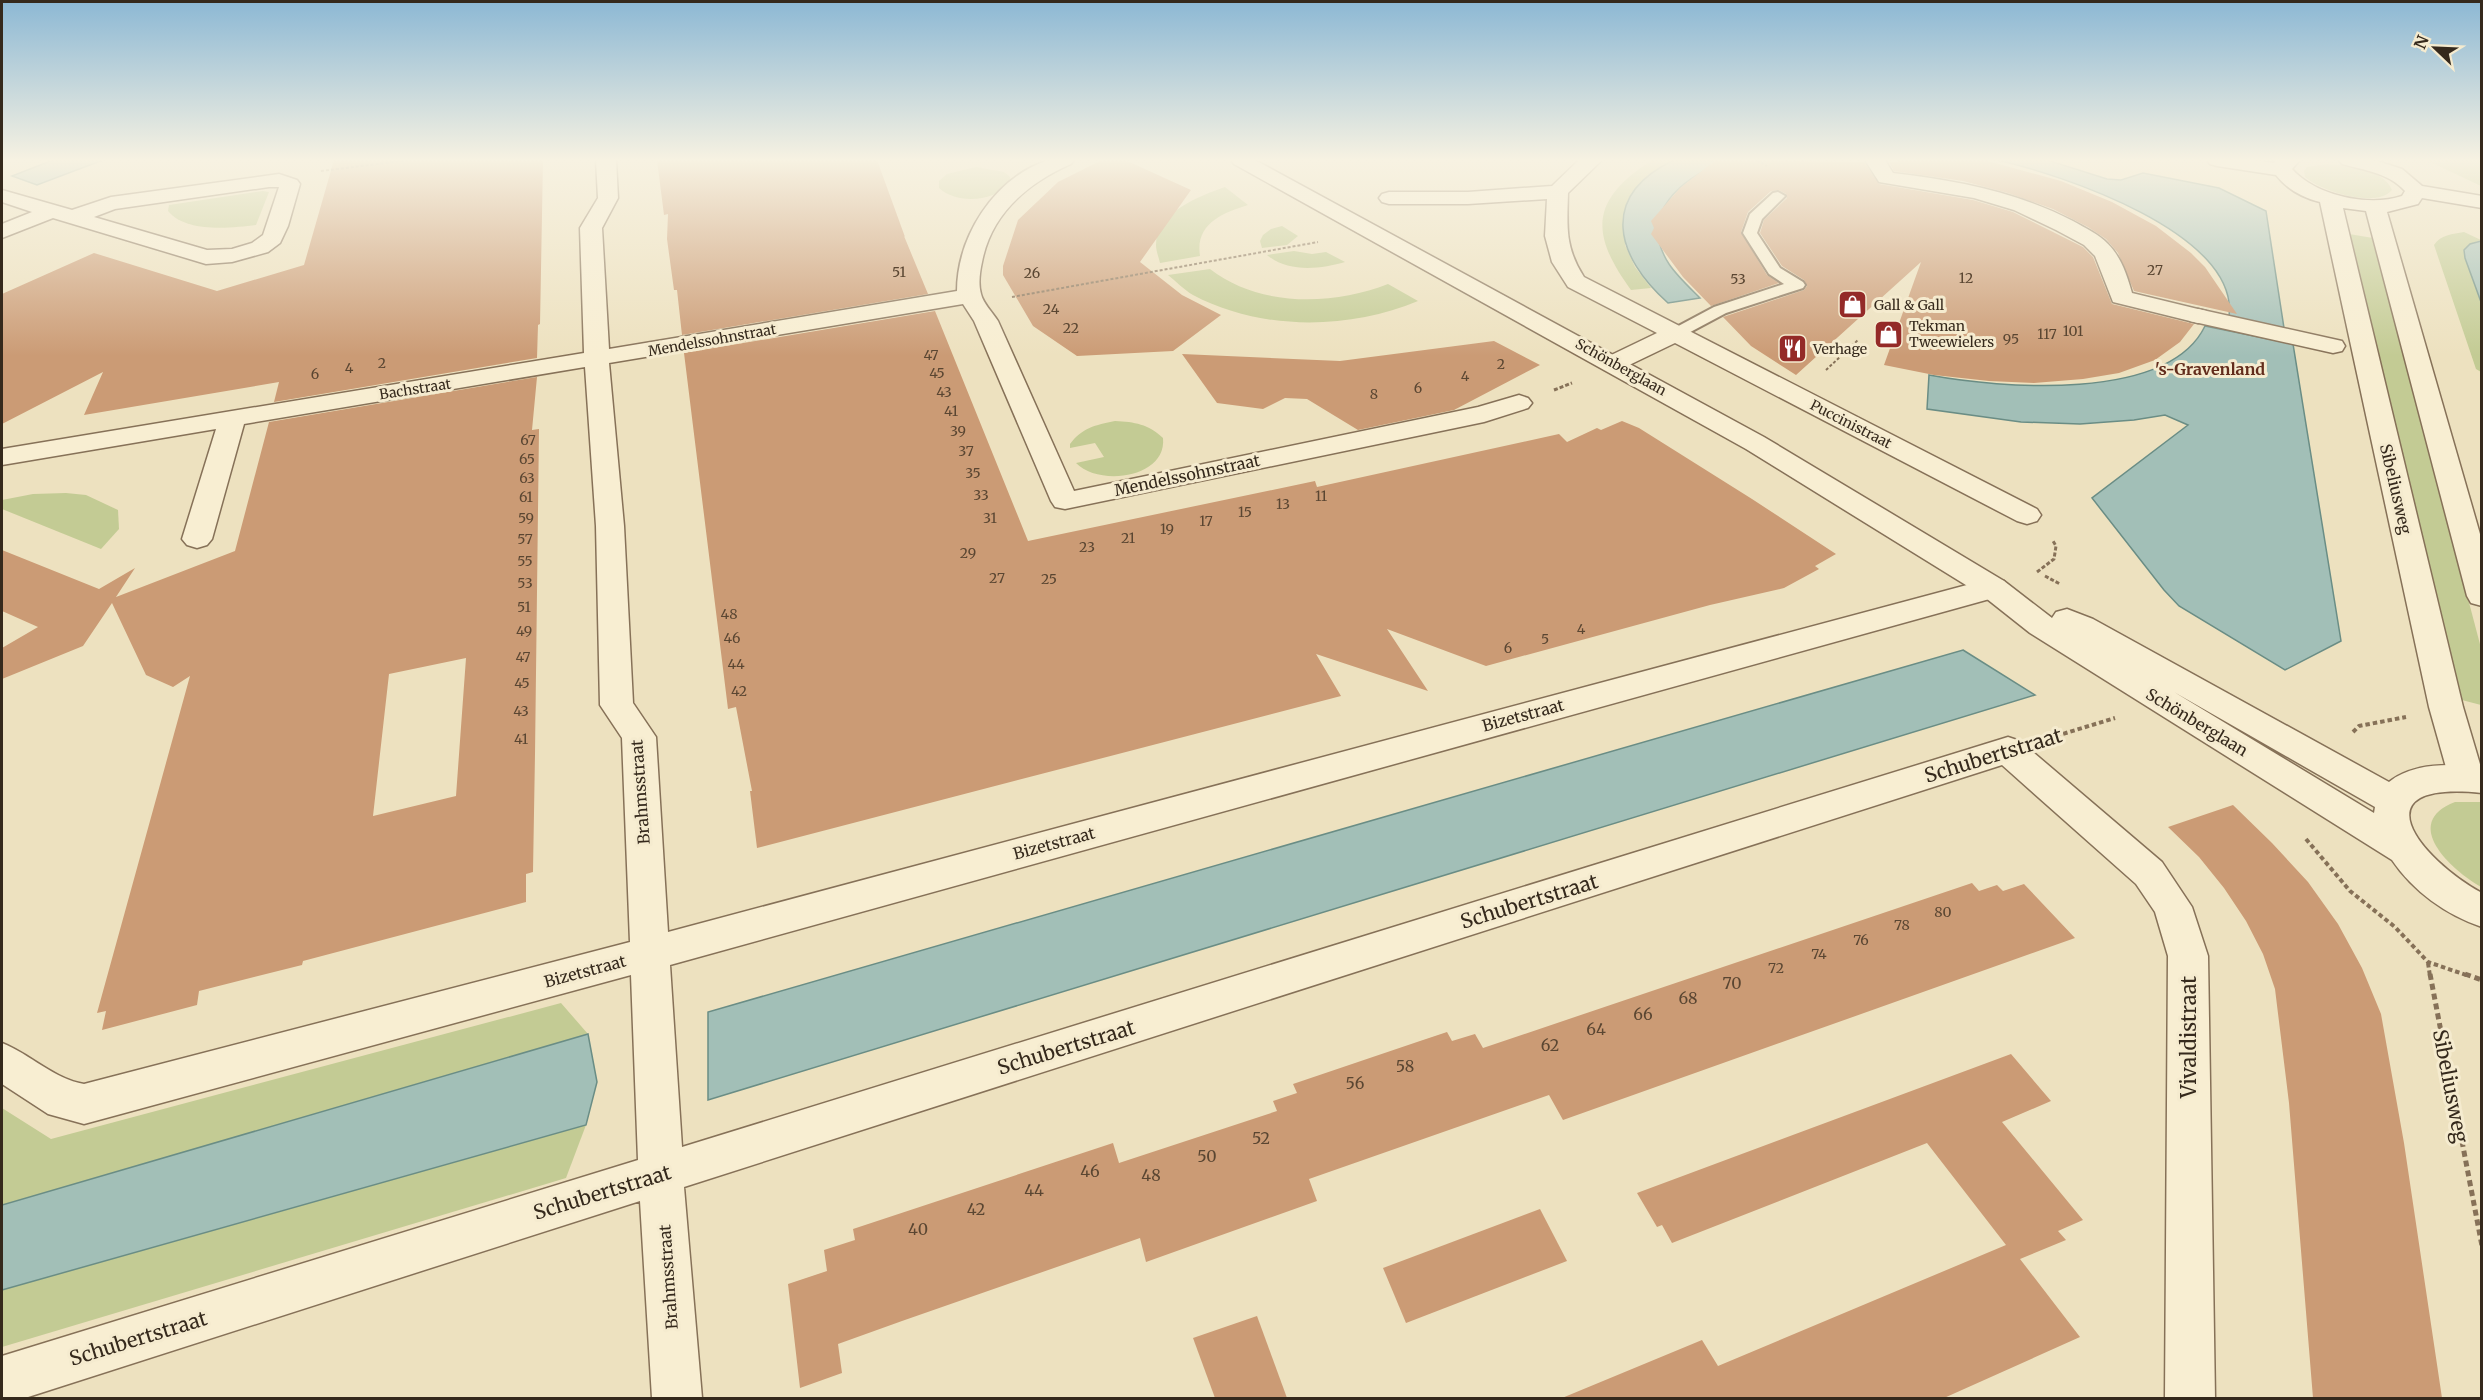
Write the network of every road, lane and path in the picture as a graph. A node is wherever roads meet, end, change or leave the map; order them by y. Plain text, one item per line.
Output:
1 (18, 225) edge
2 (102, 225) edge
3 (276, 225) edge
4 (593, 225) edge
5 (983, 225) edge
6 (1361, 225) edge
7 (1556, 225) edge
8 (1753, 225) edge
9 (2066, 225) edge
10 (2336, 225) edge
11 (2380, 225) edge
12 (2, 232) edge
13 (1326, 240) dead end
14 (973, 300) junction
15 (1675, 334) junction
16 (2333, 346) dead end
17 (597, 359) junction
18 (1614, 363) junction
19 (1519, 403) joint
20 (233, 418) junction
21 (2, 457) edge
22 (2027, 515) joint
23 (197, 539) dead end
24 (1993, 588) junction
25 (2481, 596) edge
26 (2119, 716) dead end
27 (2008, 750) junction
28 (2474, 779) edge
29 (2393, 801) junction
30 (2303, 834) dead end
31 (2405, 850) junction
32 (2481, 912) edge
33 (649, 954) junction
34 (2428, 962) junction
35 (2481, 980) edge
36 (2, 1062) edge
37 (661, 1174) junction
38 (2481, 1246) edge
39 (2, 1381) edge
40 (677, 1398) edge
41 (2190, 1398) edge

1 - 12 street
2 - 3 street
4 - 17 street, Brahmsstraat
5 - 14 street, Mendelssohnstraat
6 - 18 street, Schönberglaan
7 - 15 street, Puccinistraat
8 - 15 lane
9 - 16 street
10 - 28 street, Sibeliusweg
11 - 25 street
13 - 14 path
14 - 17 street, Mendelssohnstraat
14 - 19 street, Mendelssohnstraat
15 - 18 street
15 - 22 street, Puccinistraat
17 - 20 street, Bachstraat
17 - 33 street, Brahmsstraat
18 - 19 path
18 - 24 street, Schönberglaan
20 - 21 street, Bachstraat
20 - 23 street
22 - 24 path
24 - 29 street, Schönberglaan
24 - 31 street, Schönberglaan
24 - 33 street, Bizetstraat
26 - 27 path, Schubertstraat
27 - 37 street, Schubertstraat
27 - 41 street, Vivaldistraat
28 - 29 street
29 - 31 street
30 - 34 path
31 - 32 street
33 - 36 street, Bizetstraat
33 - 37 street, Brahmsstraat
34 - 35 path
34 - 38 path, Sibeliusweg
37 - 39 street, Schubertstraat
37 - 40 street, Brahmsstraat

